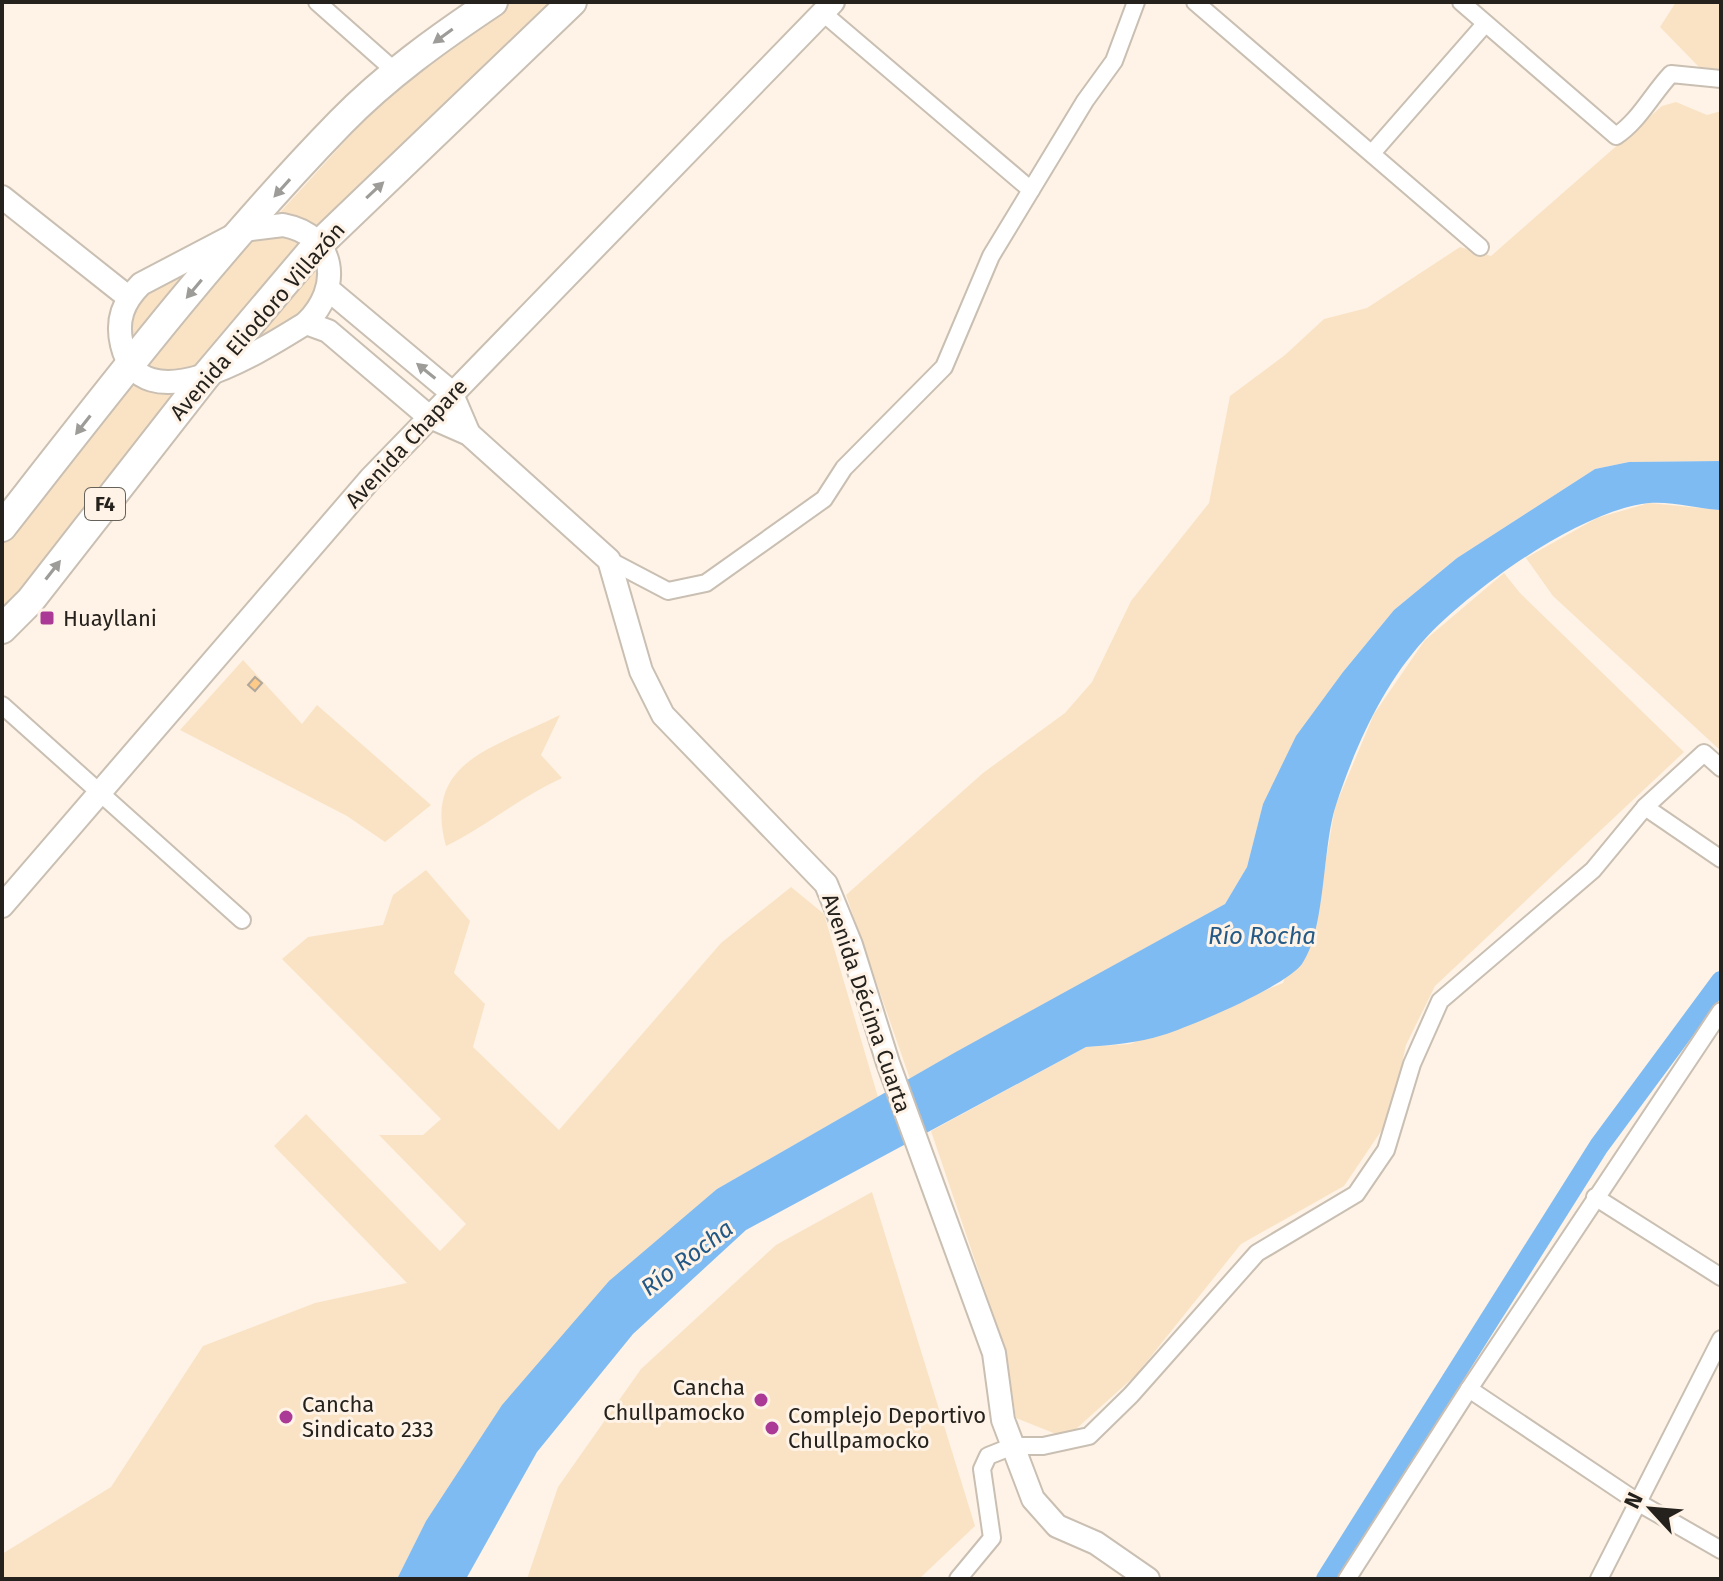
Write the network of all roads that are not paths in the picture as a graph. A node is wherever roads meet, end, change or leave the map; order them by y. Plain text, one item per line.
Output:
1 (317, 2) edge
2 (493, 2) edge
3 (572, 2) edge
4 (1136, 2) edge
5 (1195, 2) edge
6 (1461, 2) edge
7 (828, 8) edge
8 (1485, 24) junction
9 (396, 72) junction
10 (1721, 79) edge
11 (1373, 152) junction
12 (1031, 190) junction
13 (2, 197) edge
14 (244, 230) junction
15 (318, 244) junction
16 (1480, 247) dead end
17 (329, 290) junction
18 (128, 297) junction
19 (306, 323) junction
20 (131, 363) junction
21 (205, 377) junction
22 (451, 392) junction
23 (428, 416) junction
24 (469, 434) junction
25 (2, 527) edge
26 (609, 560) junction
27 (2, 629) edge
28 (2, 705) edge
29 (1721, 768) edge
30 (100, 793) junction
31 (1645, 807) junction
32 (1721, 859) edge
33 (2, 906) edge
34 (242, 920) dead end
35 (1721, 1011) edge
36 (1595, 1197) junction
37 (1721, 1277) edge
38 (1721, 1339) edge
39 (1469, 1389) junction
40 (1013, 1446) junction
41 (1639, 1503) junction
42 (1721, 1550) edge
43 (958, 1579) edge
44 (1148, 1579) edge
45 (1347, 1579) edge
46 (1599, 1579) edge

1 - 9 street
2 -> 9 highway
15 -> 3 highway, Avenida Eliodoro Villazón / F4
4 - 12 street
5 - 11 street
6 - 8 street
7 - 12 street
7 - 22 main road, Avenida Chapare
8 - 10 street
8 - 11 street
9 -> 14 highway
11 - 16 street
12 - 26 street
13 - 18 main road
14 - 15 main road
14 - 18 main road
14 -> 20 highway
15 - 17 main road
15 - 21 highway, Avenida Eliodoro Villazón / F4
17 - 19 main road
22 -> 17 main road
18 - 20 main road
19 - 21 main road
19 - 23 main road
20 - 21 main road
20 -> 25 highway
27 -> 21 highway, Avenida Eliodoro Villazón / F4
22 - 23 main road, Avenida Chapare
22 - 24 main road
23 - 24 main road
23 - 30 main road, Avenida Chapare
24 - 26 main road
26 - 40 main road, Avenida Décima Cuarta
28 - 30 street
29 - 31 street
30 - 33 main road, Avenida Chapare
30 - 34 street
31 - 32 street
31 - 40 street
35 - 36 street
36 - 37 street
36 - 39 street
38 - 41 street
39 - 41 street
39 - 45 street
40 - 43 street
40 - 44 main road, Avenida Décima Cuarta
41 - 42 street
41 - 46 street

